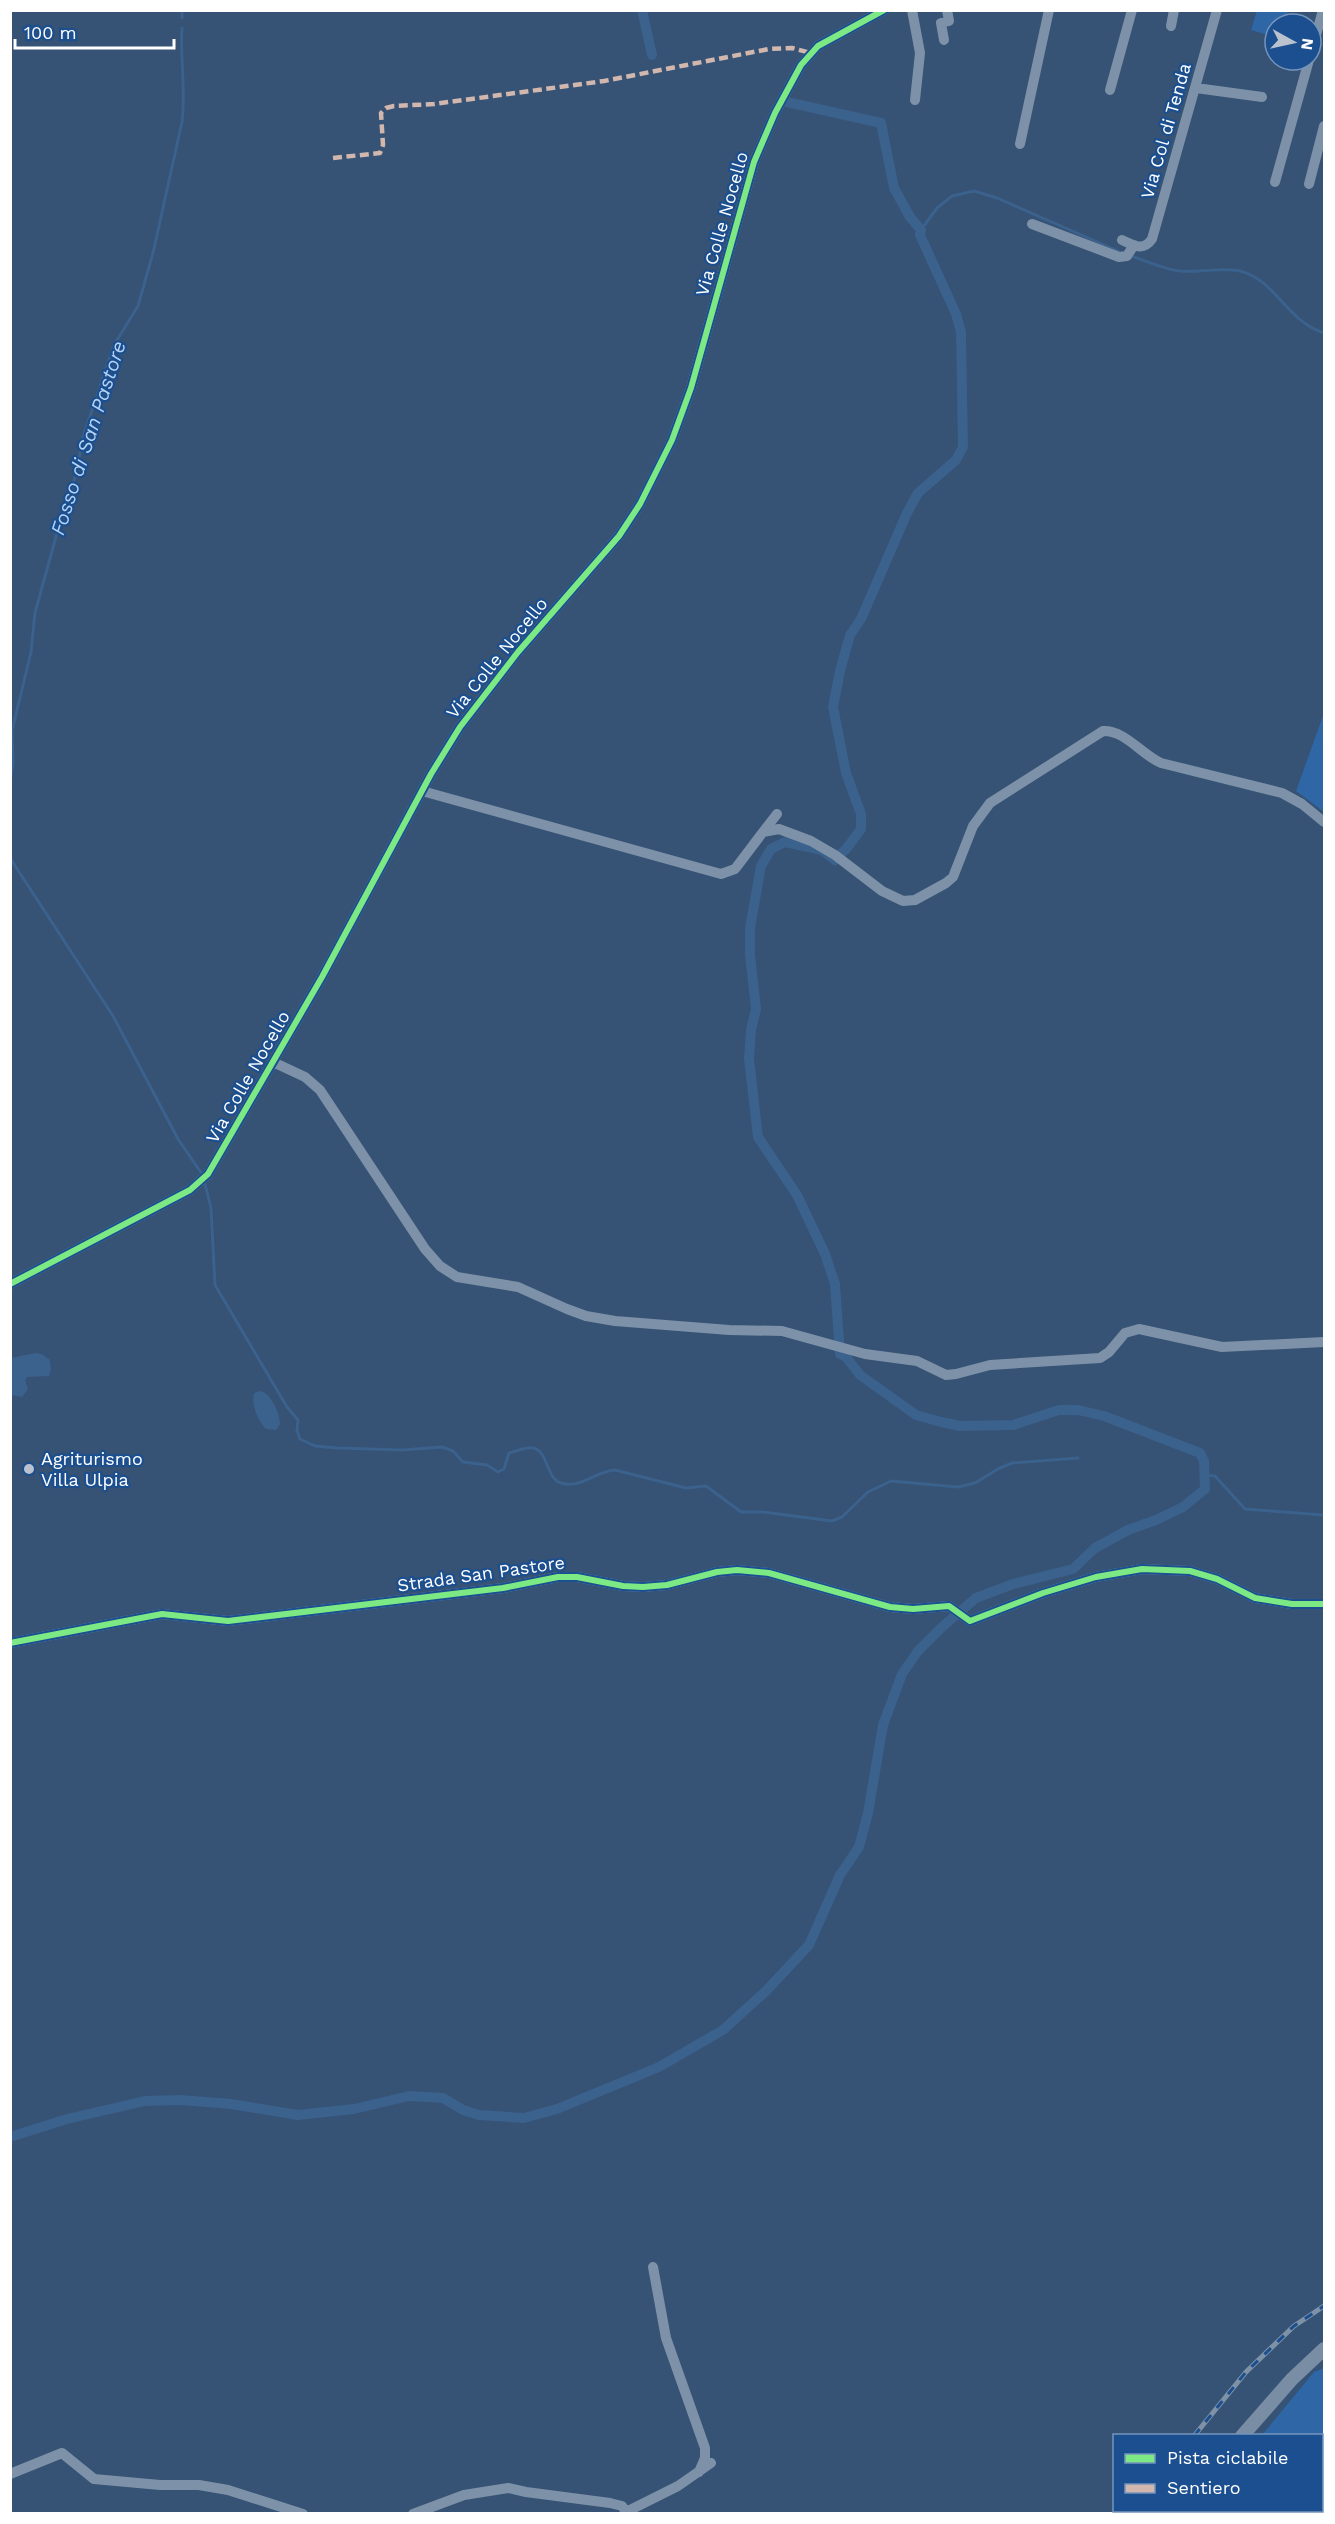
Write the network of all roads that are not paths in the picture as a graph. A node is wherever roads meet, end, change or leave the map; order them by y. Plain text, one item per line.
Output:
1 (884, 10) edge
2 (912, 10) edge
3 (947, 10) edge
4 (1049, 10) edge
5 (1132, 10) edge
6 (1174, 10) edge
7 (1217, 10) edge
8 (1171, 26) dead end
9 (944, 40) dead end
10 (1306, 72) edge
11 (1196, 88) junction
12 (1110, 90) dead end
13 (1262, 97) dead end
14 (915, 100) dead end
15 (1324, 126) edge
16 (1020, 144) dead end
17 (1275, 182) dead end
18 (1309, 184) dead end
19 (1032, 224) dead end
20 (1122, 240) dead end
21 (1134, 245) junction
22 (422, 791) junction
23 (777, 814) dead end
24 (1324, 822) edge
25 (764, 832) junction
26 (273, 1062) junction
27 (10, 1284) edge
28 (1324, 1342) edge
29 (1324, 1604) edge
30 (10, 1643) edge
31 (653, 2267) dead end
32 (1324, 2349) edge
33 (1244, 2434) edge
34 (711, 2463) dead end
35 (699, 2472) junction
36 (10, 2474) edge
37 (625, 2513) edge
38 (303, 2514) edge
39 (413, 2514) edge

1 - 22 street, Via Colle Nocello
2 - 14 street
3 - 9 street
4 - 16 street
5 - 12 street
6 - 8 street
7 - 11 street, Via Col di Tenda
10 - 17 street
11 - 13 street
11 - 21 street, Via Col di Tenda
15 - 18 street
19 - 21 street, Via Col di Tenda
20 - 21 street
22 - 25 street
22 - 26 street, Via Colle Nocello
23 - 25 street
24 - 25 street
26 - 27 street, Via Colle Nocello
26 - 28 street
29 - 30 street, Strada San Pastore
31 - 35 street
32 - 33 main road
34 - 35 street
35 - 37 street
36 - 38 street
37 - 39 street

